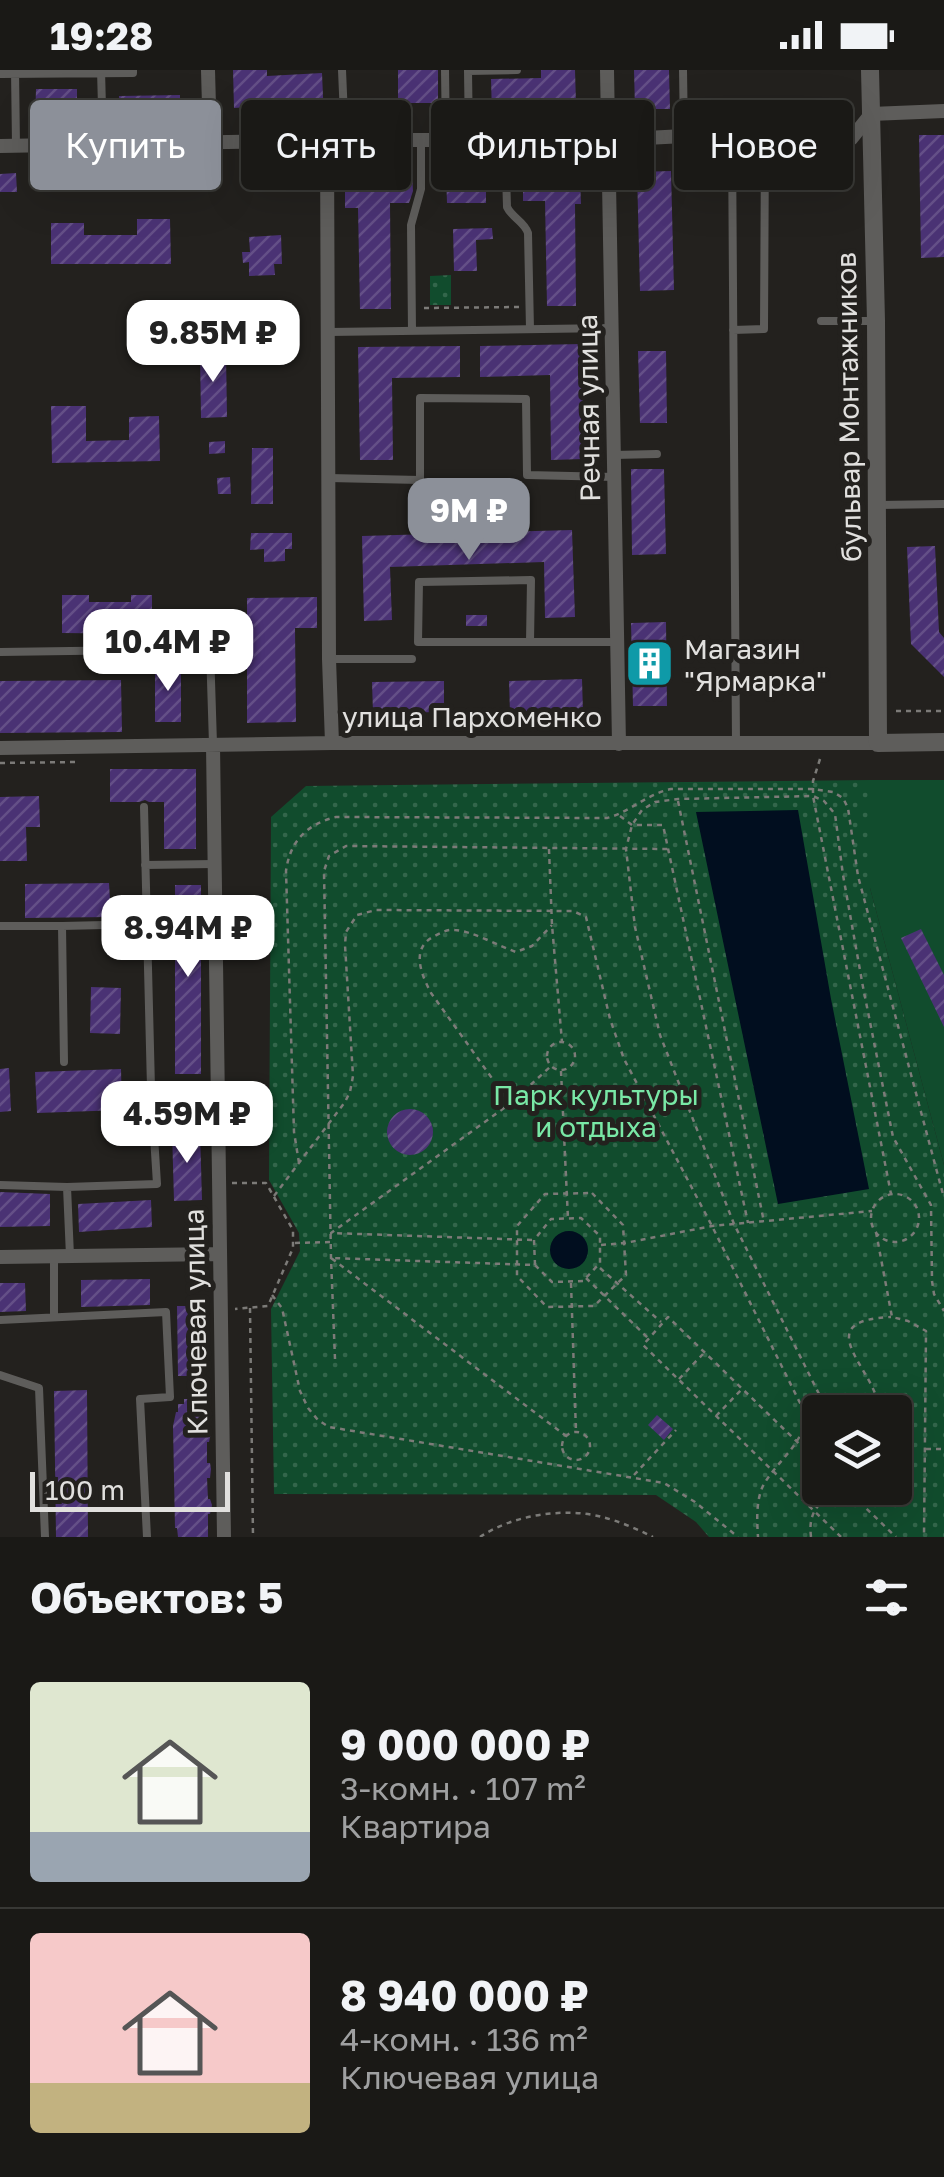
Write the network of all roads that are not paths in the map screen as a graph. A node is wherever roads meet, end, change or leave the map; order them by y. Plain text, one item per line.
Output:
1 (132, 70) edge
2 (208, 70) edge
3 (342, 70) edge
4 (445, 70) edge
5 (517, 70) edge
6 (607, 70) edge
7 (683, 70) edge
8 (870, 70) edge
9 (15, 72) edge
10 (101, 72) edge
11 (0, 74) edge
12 (102, 100) edge
13 (209, 100) edge
14 (343, 100) edge
15 (445, 100) edge
16 (468, 100) edge
17 (607, 100) edge
18 (683, 100) edge
19 (944, 111) edge
20 (871, 114) junction
21 (853, 137) edge
22 (411, 140) edge
23 (421, 140) junction
24 (431, 140) edge
25 (8, 145) edge
26 (327, 190) edge
27 (507, 190) edge
28 (609, 190) edge
29 (733, 190) edge
30 (765, 190) edge
31 (876, 321) junction
32 (821, 322) dead end
33 (612, 328) junction
34 (530, 329) junction
35 (734, 330) junction
36 (412, 331) junction
37 (329, 332) junction
38 (656, 454) dead end
39 (614, 455) junction
40 (615, 476) junction
41 (329, 478) junction
42 (944, 504) edge
43 (877, 505) junction
44 (530, 642) junction
45 (618, 642) junction
46 (0, 652) edge
47 (330, 659) junction
48 (412, 659) dead end
49 (944, 742) edge
50 (332, 743) junction
51 (878, 743) junction
52 (619, 744) junction
53 (736, 744) junction
54 (213, 746) junction
55 (0, 748) edge
56 (144, 807) dead end
57 (214, 864) junction
58 (145, 865) junction
59 (147, 924) junction
60 (0, 926) edge
61 (62, 926) junction
62 (64, 1062) dead end
63 (151, 1088) junction
64 (217, 1088) junction
65 (0, 1185) edge
66 (67, 1187) junction
67 (218, 1254) junction
68 (62, 1256) junction
69 (0, 1257) edge
70 (54, 1317) junction
71 (0, 1320) edge
72 (0, 1375) edge
73 (45, 1537) edge
74 (147, 1537) edge
75 (224, 1537) edge

1 - 10 lane
2 - 13 street
3 - 14 lane
4 - 15 lane
5 - 16 lane
6 - 17 street, Речная улица
7 - 18 lane
8 - 20 street, бульвар Монтажников
9 - 10 lane
9 - 11 lane
9 - 25 lane
10 - 12 lane
19 - 20 street
20 - 21 street
20 - 31 street, бульвар Монтажников
22 - 23 street
23 - 24 street
23 - 36 lane
26 - 37 street
27 - 34 lane
28 - 33 street, Речная улица
29 - 35 lane
30 - 35 lane
31 - 32 lane
31 - 43 street, бульвар Монтажников
33 - 34 lane
33 - 39 street, Речная улица
34 - 36 lane
35 - 53 lane
36 - 37 lane
37 - 41 street
38 - 39 lane
39 - 40 street, Речная улица
40 - 41 lane
40 - 45 street, Речная улица
41 - 47 street
42 - 43 lane
43 - 51 street, бульвар Монтажников
44 - 44 lane
44 - 45 lane
45 - 52 street, Речная улица
46 - 54 lane
47 - 48 lane
47 - 50 street
49 - 51 street, улица Пархоменко
50 - 52 street, улица Пархоменко
50 - 54 street, улица Пархоменко
51 - 53 street, улица Пархоменко
52 - 53 street, улица Пархоменко
54 - 55 street, улица Пархоменко
54 - 57 street, Ключевая улица
56 - 58 lane
57 - 58 lane
57 - 64 street, Ключевая улица
58 - 59 lane
59 - 61 lane
59 - 63 lane
60 - 61 lane
61 - 62 lane
63 - 64 lane
63 - 66 lane
64 - 67 street, Ключевая улица
65 - 66 lane
66 - 68 lane
67 - 68 street
67 - 75 street, Ключевая улица
68 - 69 street
68 - 70 lane
70 - 71 lane
70 - 74 lane
72 - 73 lane

